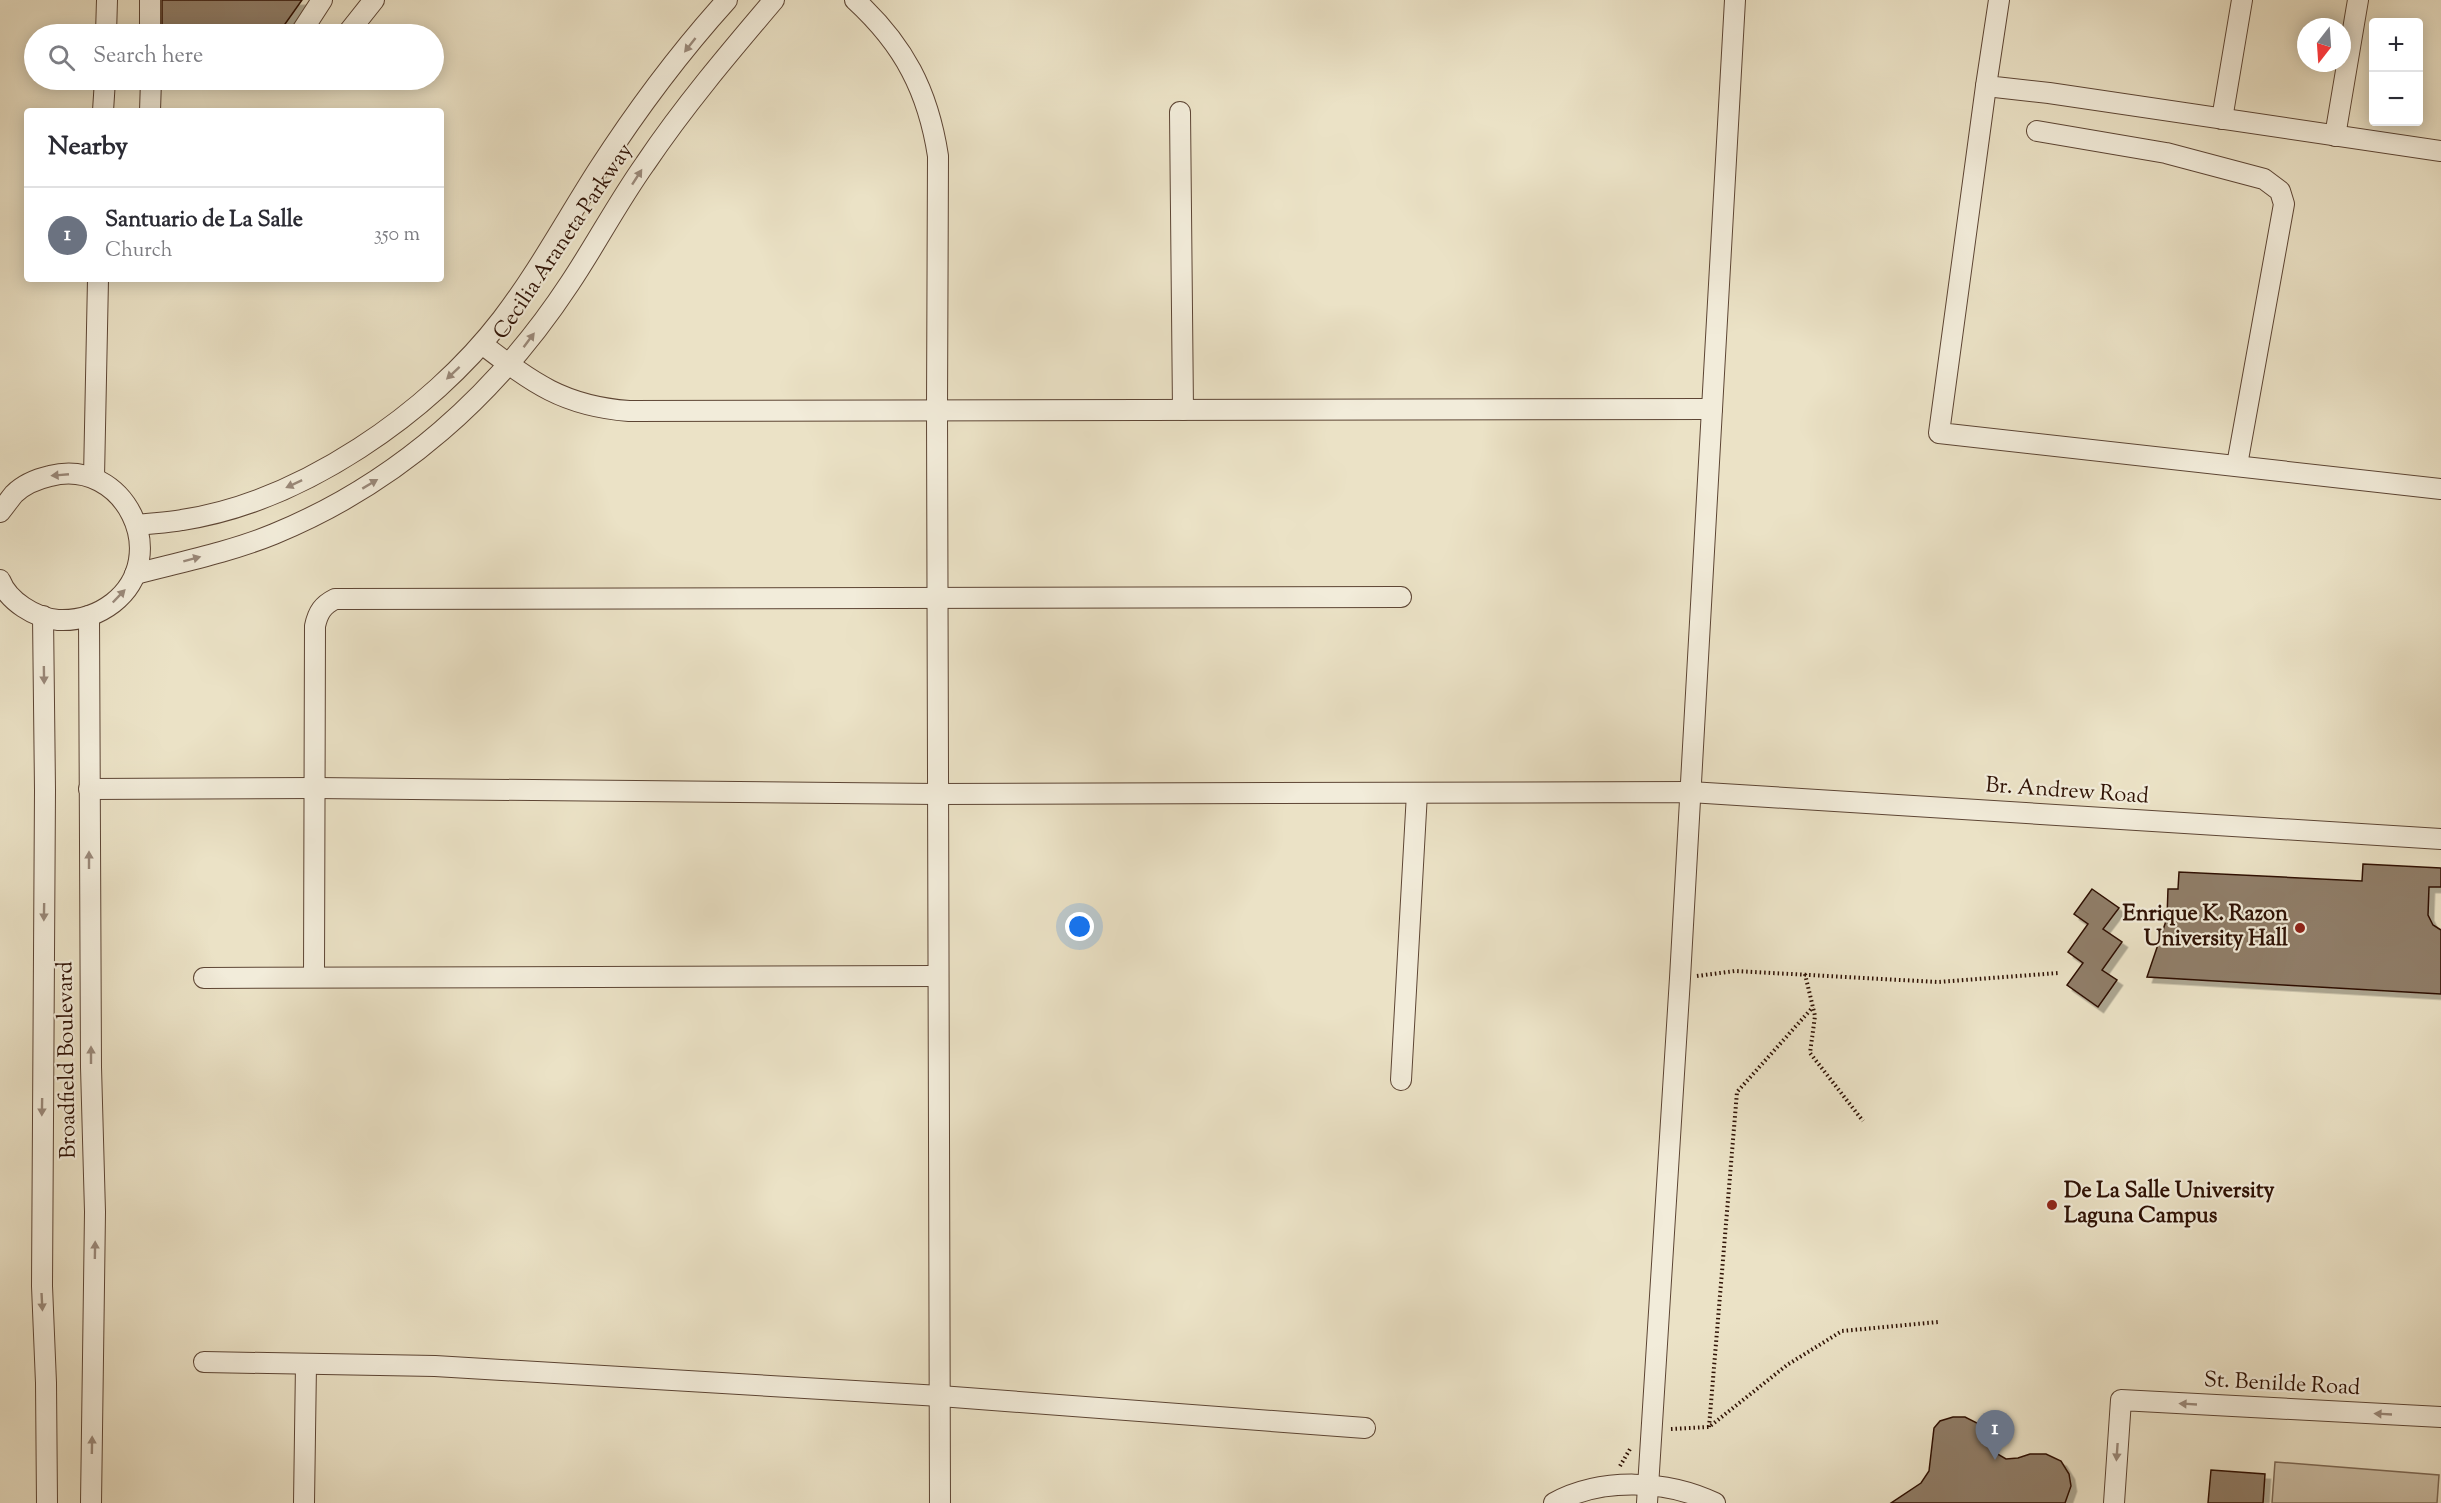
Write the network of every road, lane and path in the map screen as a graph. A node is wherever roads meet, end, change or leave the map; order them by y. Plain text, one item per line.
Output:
1 (107, 0) edge
2 (150, 0) edge
3 (322, 0) edge
4 (374, 0) edge
5 (727, 0) edge
6 (774, 0) edge
7 (855, 0) edge
8 (1735, 0) edge
9 (1999, 0) edge
10 (2242, 0) edge
11 (2358, 0) edge
12 (106, 24) edge
13 (150, 24) edge
14 (306, 24) edge
15 (355, 24) edge
16 (1986, 86) junction
17 (105, 90) edge
18 (151, 90) edge
19 (104, 108) edge
20 (150, 108) edge
21 (1180, 112) dead end
22 (2222, 119) junction
23 (2037, 131) dead end
24 (2335, 136) junction
25 (2441, 151) edge
26 (98, 282) edge
27 (482, 344) junction
28 (510, 365) junction
29 (1712, 409) junction
30 (937, 410) junction
31 (1183, 410) junction
32 (2237, 465) junction
33 (94, 477) junction
34 (2441, 489) edge
35 (0, 512) edge
36 (137, 525) junction
37 (135, 574) junction
38 (1, 583) edge
39 (1401, 597) dead end
40 (937, 598) junction
41 (43, 616) junction
42 (89, 616) junction
43 (315, 788) junction
44 (89, 789) junction
45 (1690, 792) junction
46 (1417, 793) junction
47 (938, 794) junction
48 (2441, 839) edge
49 (2058, 973) dead end
50 (1805, 975) junction
51 (938, 976) junction
52 (314, 977) junction
53 (204, 978) dead end
54 (1680, 978) junction
55 (1813, 1007) junction
56 (1401, 1080) dead end
57 (1863, 1120) dead end
58 (1938, 1322) dead end
59 (204, 1362) dead end
60 (306, 1364) junction
61 (940, 1395) junction
62 (2441, 1417) edge
63 (1709, 1427) junction
64 (1365, 1428) dead end
65 (1652, 1430) junction
66 (1647, 1494) edge
67 (47, 1503) edge
68 (91, 1503) edge
69 (304, 1503) edge
70 (940, 1503) edge
71 (1554, 1503) edge
72 (1715, 1503) edge
73 (2114, 1503) edge

1 - 12 street
2 - 13 street
3 - 14 street
4 - 15 street
5 -> 27 street, Cecilia Araneta Parkway
28 -> 6 street, Cecilia Araneta Parkway
7 - 30 street
8 - 29 street
9 - 16 street
10 - 22 street
11 - 24 street
16 - 22 street
16 - 32 street
17 - 19 street
18 - 20 street
21 - 31 street
22 - 24 street
23 - 32 street
24 - 25 street
26 - 33 street
27 - 28 street
27 -> 36 street, Cecilia Araneta Parkway
28 - 30 street
37 -> 28 street, Cecilia Araneta Parkway
29 - 31 street
29 - 45 street
30 - 31 street
30 - 40 street
32 - 34 street
33 -> 35 street
33 - 36 street
36 - 37 street
42 -> 37 street
38 - 41 street
39 - 40 street
40 - 43 street
40 - 47 street
41 - 42 street
41 -> 67 street, Broadfield Boulevard
42 - 44 street, Broadfield Boulevard
43 - 44 street, Br. Andrew Road
43 - 47 street, Br. Andrew Road
43 - 52 street
68 -> 44 street, Broadfield Boulevard
45 - 46 street, Br. Andrew Road
45 - 48 street, Br. Andrew Road
45 - 54 street
46 - 47 street, Br. Andrew Road
46 - 56 street
47 - 51 street
49 - 50 path
50 - 54 path
50 - 55 path
51 - 52 street
51 - 61 street
52 - 53 street
54 - 65 street
55 - 57 path
55 - 63 path
58 - 63 path
59 - 60 street
60 - 61 street
60 - 69 street
61 - 64 street
61 - 70 street
62 -> 73 street, St. Benilde Road
63 - 65 path
65 - 66 street
66 - 71 street
66 - 72 street

